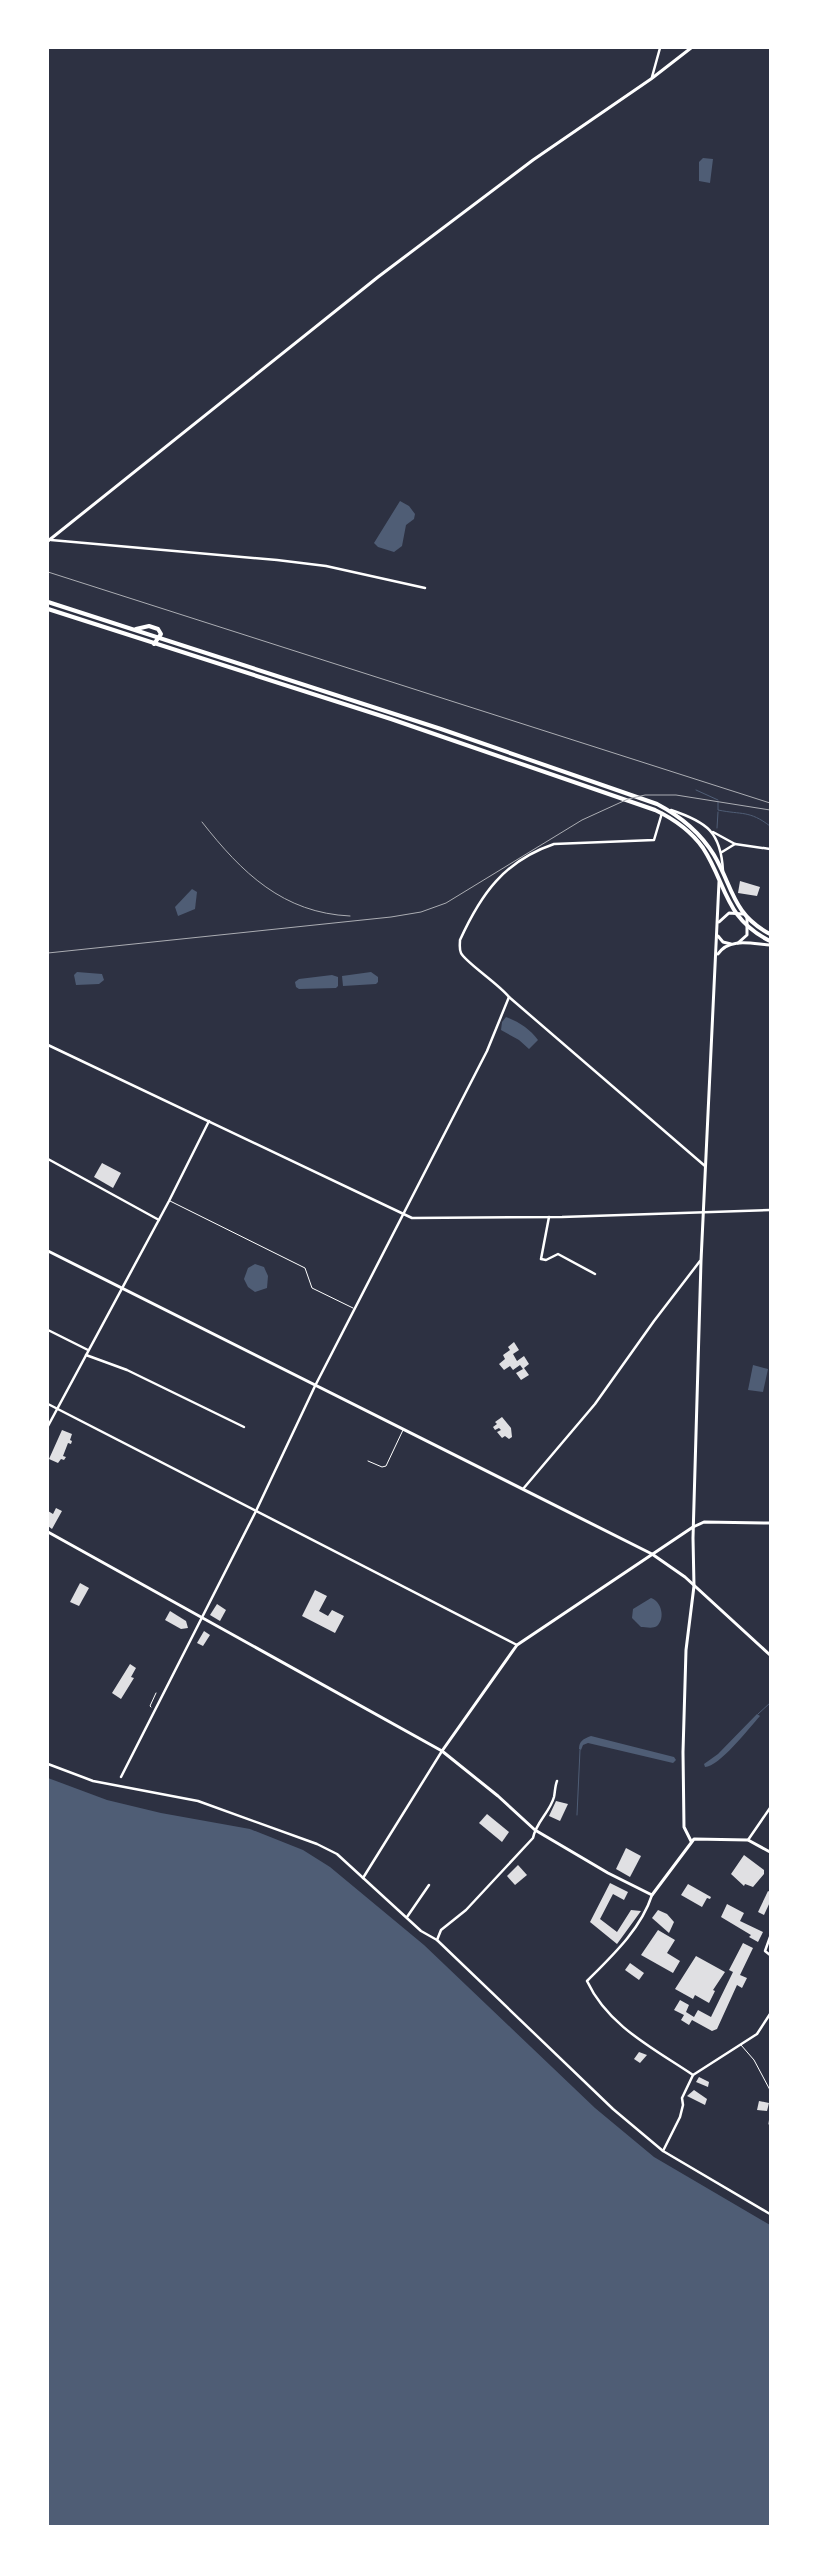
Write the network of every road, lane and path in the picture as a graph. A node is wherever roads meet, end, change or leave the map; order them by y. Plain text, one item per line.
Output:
1 (660, 48) edge
2 (692, 48) edge
3 (651, 79) junction
4 (48, 540) edge
5 (425, 588) dead end
6 (48, 602) edge
7 (48, 609) edge
8 (136, 630) junction
9 (159, 638) junction
10 (154, 644) junction
11 (665, 808) junction
12 (662, 813) junction
13 (712, 831) junction
14 (735, 844) junction
15 (770, 849) edge
16 (722, 852) junction
17 (723, 875) junction
18 (719, 882) junction
19 (736, 912) junction
20 (745, 915) junction
21 (718, 924) junction
22 (748, 926) junction
23 (718, 933) junction
24 (770, 934) edge
25 (770, 941) edge
26 (738, 943) junction
27 (733, 944) junction
28 (770, 945) edge
29 (717, 957) junction
30 (509, 997) junction
31 (48, 1045) edge
32 (210, 1121) junction
33 (48, 1159) edge
34 (706, 1166) junction
35 (169, 1201) junction
36 (770, 1210) edge
37 (702, 1214) junction
38 (403, 1215) junction
39 (549, 1217) junction
40 (159, 1220) junction
41 (48, 1251) edge
42 (701, 1261) junction
43 (595, 1274) dead end
44 (121, 1290) junction
45 (355, 1309) junction
46 (48, 1330) edge
47 (88, 1350) junction
48 (86, 1355) junction
49 (315, 1386) junction
50 (48, 1404) edge
51 (57, 1409) junction
52 (48, 1426) edge
53 (244, 1427) dead end
54 (404, 1429) junction
55 (368, 1461) dead end
56 (523, 1489) junction
57 (256, 1511) junction
58 (770, 1523) edge
59 (693, 1527) junction
60 (48, 1532) edge
61 (652, 1554) junction
62 (694, 1586) junction
63 (200, 1618) junction
64 (517, 1645) junction
65 (770, 1655) edge
66 (156, 1693) dead end
67 (154, 1710) junction
68 (442, 1751) junction
69 (48, 1764) edge
70 (121, 1777) dead end
71 (557, 1781) dead end
72 (770, 1808) edge
73 (761, 1814) dead end
74 (765, 1814) junction
75 (535, 1830) junction
76 (748, 1840) junction
77 (691, 1841) junction
78 (770, 1852) edge
79 (363, 1878) junction
80 (429, 1885) dead end
81 (652, 1895) junction
82 (407, 1916) junction
83 (770, 1937) edge
84 (437, 1940) junction
85 (770, 1955) edge
86 (770, 2014) edge
87 (741, 2044) junction
88 (692, 2075) junction
89 (770, 2090) edge
90 (770, 2116) edge
91 (769, 2124) dead end
92 (663, 2151) junction
93 (770, 2214) edge

1 - 3 street
2 - 3 street
3 - 4 street
4 - 5 street
6 - 8 main road
7 - 10 main road
8 - 9 main road
8 - 9 main road
9 - 10 main road
9 - 11 main road
10 - 12 main road
11 - 13 street
11 - 17 main road
12 - 18 main road
12 - 30 street
13 - 14 street
13 - 16 street
14 - 15 street
14 - 16 street
16 - 17 street
17 - 20 main road
18 - 19 main road
18 - 21 street
19 - 20 street
19 - 21 street
19 - 22 main road
20 - 22 street
20 - 24 main road
21 - 23 street
22 - 25 main road
22 - 26 street
23 - 27 street
23 - 29 street
26 - 27 street
26 - 28 street
27 - 29 street
29 - 34 street
30 - 34 street
30 - 38 street
31 - 32 street
32 - 35 street
32 - 38 street
33 - 40 street
34 - 37 street
35 - 40 street
35 - 45 lane
36 - 37 street
37 - 39 street
37 - 42 street
38 - 39 street
38 - 45 street
39 - 43 street
40 - 44 street
41 - 44 street
42 - 56 street
42 - 59 street
44 - 47 street
44 - 49 street
45 - 49 street
46 - 47 street
47 - 48 street
48 - 51 street
48 - 53 street
49 - 54 street
49 - 57 street
50 - 51 street
51 - 52 street
51 - 57 street
54 - 55 lane
54 - 56 street
56 - 61 street
57 - 63 street
57 - 64 street
58 - 59 street
59 - 61 street
59 - 62 street
60 - 63 street
61 - 62 street
61 - 64 street
62 - 65 street
62 - 77 street
63 - 67 street
63 - 68 street
64 - 68 street
66 - 67 path
67 - 70 street
68 - 75 street
68 - 79 street
69 - 79 street
71 - 75 street
72 - 74 street
73 - 74 street
74 - 76 street
75 - 81 street
75 - 84 street
76 - 77 street
76 - 78 street
77 - 81 street
79 - 82 street
80 - 82 street
81 - 88 street
82 - 84 street
83 - 85 street
84 - 92 street
86 - 87 street
87 - 88 street
87 - 89 lane
88 - 92 street
90 - 91 lane
92 - 93 street

